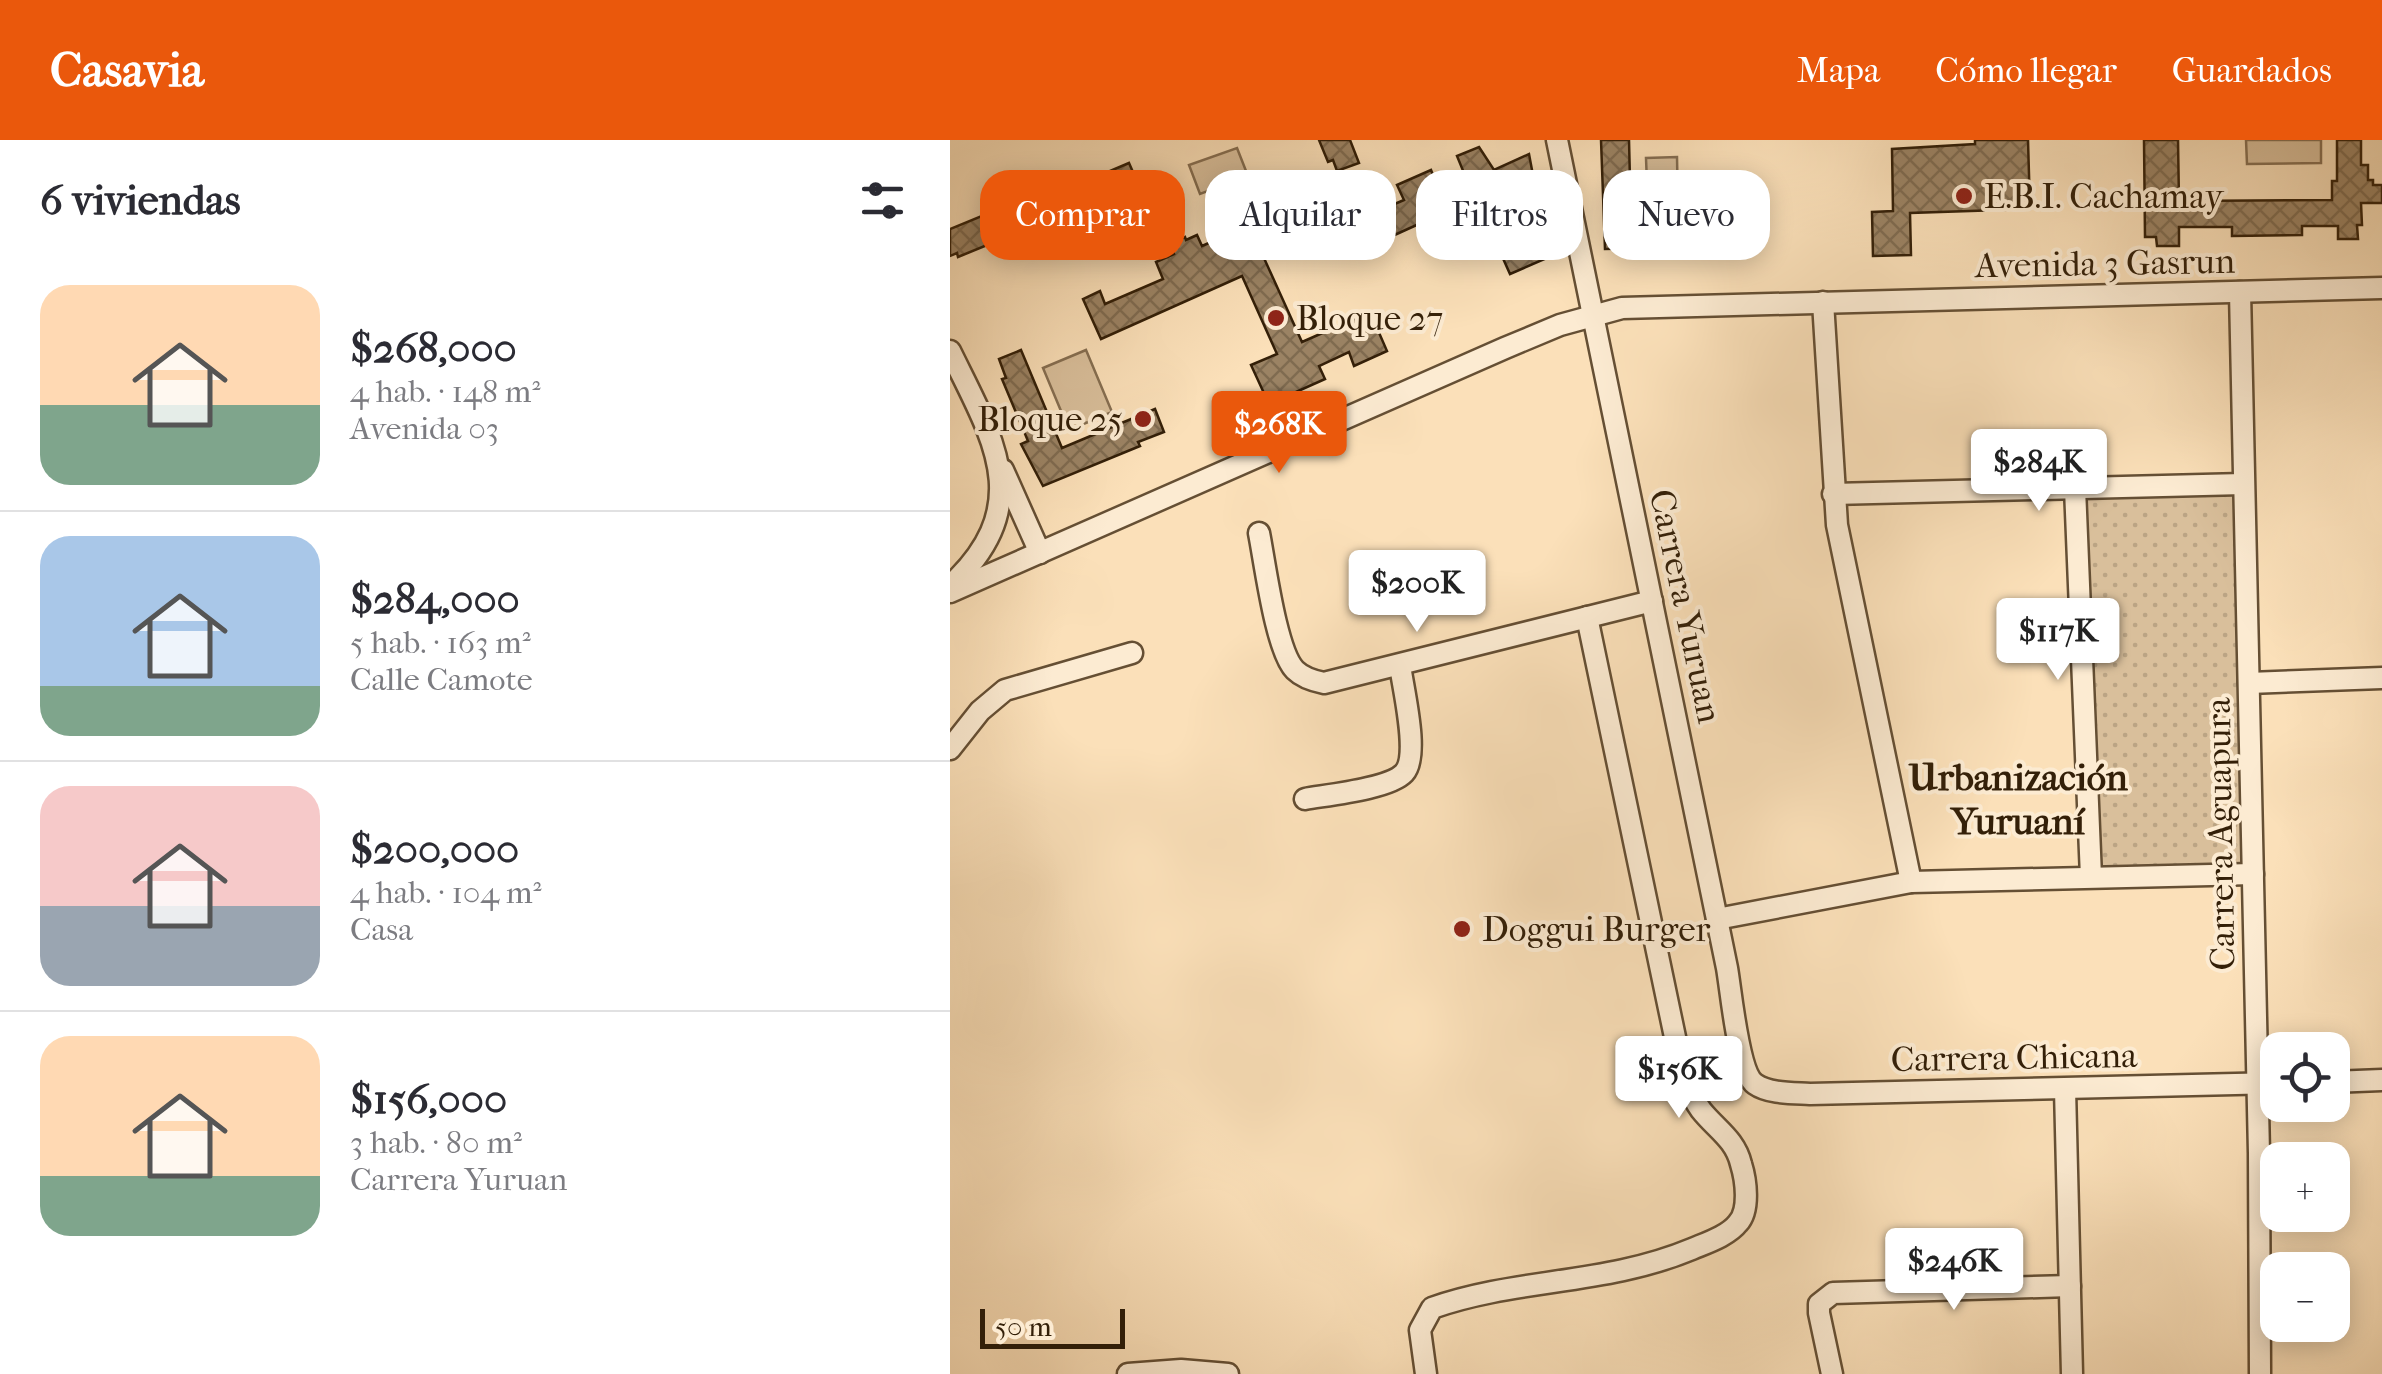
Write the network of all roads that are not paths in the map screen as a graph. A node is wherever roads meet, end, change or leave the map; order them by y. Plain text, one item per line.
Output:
1 (1557, 140) edge
2 (2382, 288) edge
3 (2240, 292) junction
4 (1823, 302) junction
5 (1591, 315) junction
6 (950, 351) edge
7 (999, 458) junction
8 (2243, 484) junction
9 (2076, 488) junction
10 (1833, 494) junction
11 (1258, 534) dead end
12 (1040, 554) junction
13 (950, 589) edge
14 (1652, 601) junction
15 (1587, 617) junction
16 (1132, 653) dead end
17 (1400, 665) junction
18 (2382, 678) edge
19 (2249, 683) junction
20 (950, 749) edge
21 (1305, 799) dead end
22 (2254, 874) junction
23 (2091, 877) junction
24 (1911, 882) junction
25 (1718, 919) junction
26 (2265, 1032) edge
27 (2382, 1080) edge
28 (2350, 1081) edge
29 (1754, 1084) joint
30 (2260, 1084) edge
31 (2066, 1089) junction
32 (2267, 1122) edge
33 (2070, 1286) junction
34 (1128, 1374) edge
35 (1228, 1374) edge
36 (1426, 1374) edge
37 (1832, 1374) edge
38 (2072, 1374) edge
39 (2260, 1374) edge

1 - 5 street, Carrera Yuruan
2 - 3 street, Avenida 3 Gasrun
3 - 4 street, Avenida 3 Gasrun
3 - 8 street, Carrera Aguapura
4 - 5 street, Avenida 3 Gasrun
4 - 10 street
5 - 12 street, Avenida 3 Gasrun
5 - 14 street, Carrera Yuruan
6 - 7 street
7 - 12 street
7 - 13 street
8 - 9 street
8 - 19 street, Carrera Aguapura
9 - 10 street
9 - 23 street
10 - 24 street
11 - 17 street
12 - 13 street, Avenida 3 Gasrun
14 - 15 street
14 - 25 street, Carrera Yuruan
15 - 17 street
15 - 36 street
16 - 20 street
17 - 21 street
18 - 19 street
19 - 22 street, Carrera Aguapura
22 - 23 street
22 - 26 street, Carrera Aguapura
23 - 24 street
24 - 25 street
25 - 29 street, Carrera Yuruan
27 - 28 street
29 - 31 street, Carrera Chicana
30 - 31 street, Carrera Chicana
31 - 33 street
32 - 39 street, Carrera Aguapura
33 - 37 street
33 - 38 street
34 - 35 street

